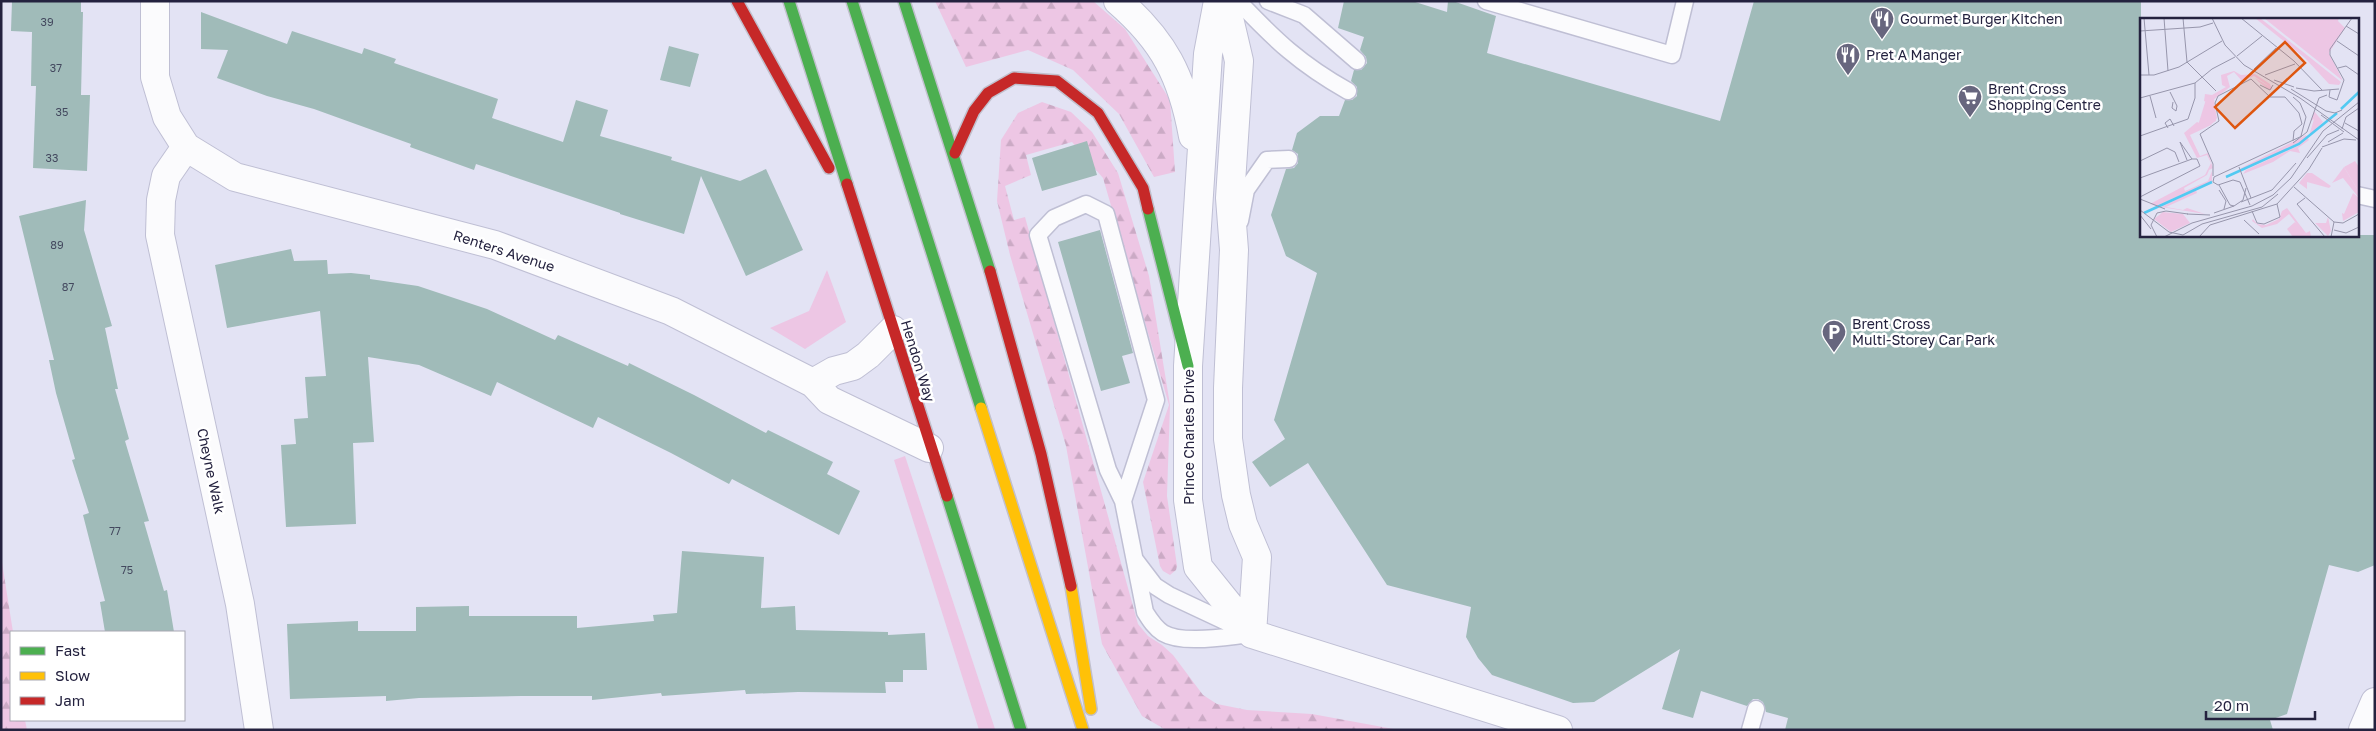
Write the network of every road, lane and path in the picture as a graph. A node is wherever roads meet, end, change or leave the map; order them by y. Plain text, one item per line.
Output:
1 (155, 1) edge
2 (737, 1) edge
3 (788, 1) edge
4 (852, 1) edge
5 (904, 1) edge
6 (1118, 1) edge
7 (1218, 1) edge
8 (1225, 1) edge
9 (1238, 1) edge
10 (1268, 1) edge
11 (1486, 1) edge
12 (1685, 1) edge
13 (1357, 61) dead end
14 (1348, 91) dead end
15 (186, 147) junction
16 (955, 153) junction
17 (1289, 159) dead end
18 (1199, 169) junction
19 (2358, 195) edge
20 (2375, 199) edge
21 (859, 222) junction
22 (1234, 250) junction
23 (892, 330) junction
24 (1188, 366) junction
25 (812, 383) junction
26 (929, 448) junction
27 (1123, 501) junction
28 (1136, 561) junction
29 (1252, 634) junction
30 (2375, 702) edge
31 (1756, 709) dead end
32 (259, 730) edge
33 (1021, 730) edge
34 (1082, 730) edge
35 (1094, 730) edge
36 (1558, 730) edge
37 (1750, 730) edge
38 (2363, 730) edge

1 - 15 street, Renters Avenue
2 - 21 highway
3 - 21 highway, Hendon Way
4 - 34 highway
5 - 16 highway
6 - 18 street, Prince Charles Drive
7 - 18 street, Prince Charles Drive
8 - 22 street
9 - 14 lane
10 - 13 lane
11 - 12 lane
15 - 25 street, Renters Avenue
15 - 32 street, Cheyne Walk
16 - 24 highway
16 - 35 highway
17 - 22 lane
18 - 24 street, Prince Charles Drive
19 - 20 lane
21 - 23 highway, Hendon Way
22 - 29 street
23 - 25 street
23 - 26 highway, Hendon Way
24 - 29 street, Prince Charles Drive
25 - 26 street, Renters Avenue
26 - 33 highway, Hendon Way
27 - 27 lane
27 - 28 lane
28 - 29 lane
28 - 29 lane
29 - 36 street
30 - 38 street
31 - 37 lane

